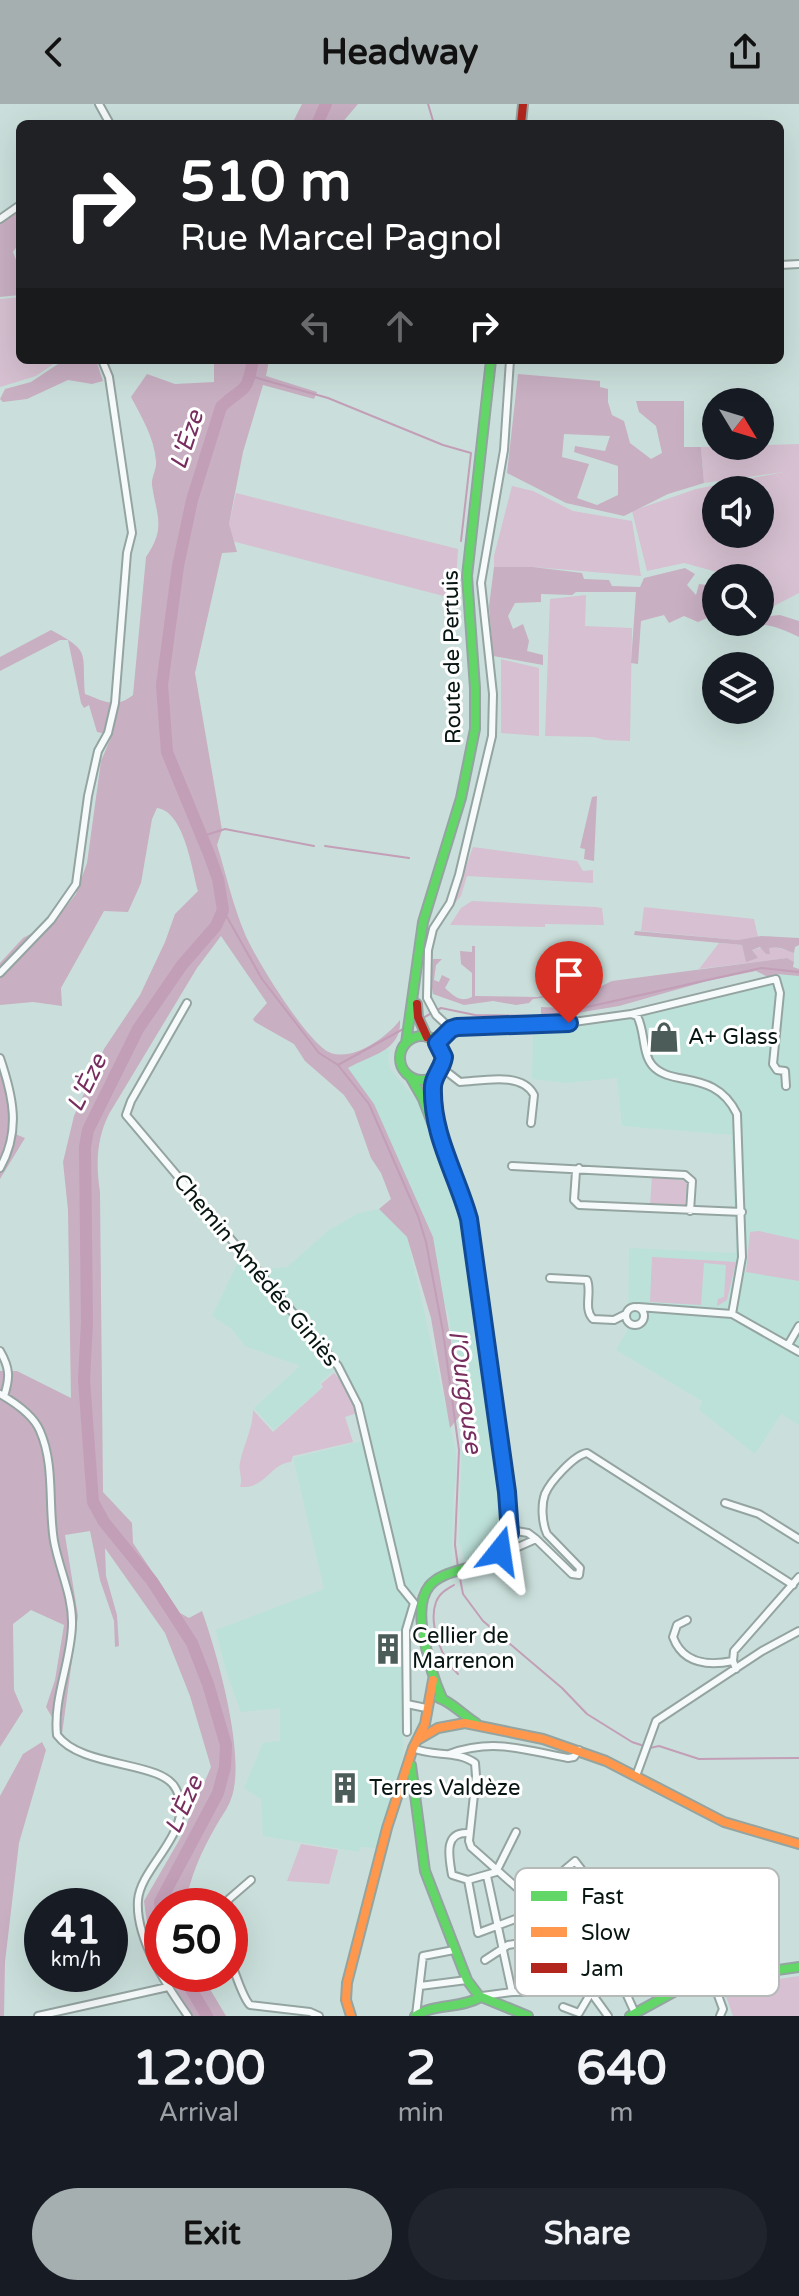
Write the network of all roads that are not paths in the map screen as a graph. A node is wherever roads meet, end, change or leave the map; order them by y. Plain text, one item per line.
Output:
1 (104, 364) edge
2 (492, 364) edge
3 (510, 364) edge
4 (0, 973) edge
5 (415, 988) junction
6 (187, 1003) dead end
7 (631, 1014) junction
8 (451, 1029) junction
9 (427, 1037) junction
10 (406, 1043) junction
11 (437, 1043) junction
12 (0, 1058) edge
13 (442, 1068) junction
14 (434, 1076) junction
15 (411, 1078) junction
16 (786, 1086) dead end
17 (531, 1123) dead end
18 (440, 1141) junction
19 (512, 1166) dead end
20 (579, 1167) junction
21 (0, 1168) edge
22 (690, 1211) junction
23 (742, 1212) junction
24 (550, 1278) dead end
25 (638, 1307) junction
26 (626, 1314) junction
27 (732, 1314) junction
28 (799, 1326) edge
29 (788, 1345) junction
30 (0, 1351) edge
31 (799, 1352) edge
32 (2, 1395) edge
33 (725, 1503) dead end
34 (510, 1530) junction
35 (536, 1539) junction
36 (799, 1539) edge
37 (507, 1542) junction
38 (799, 1577) edge
39 (793, 1585) junction
40 (418, 1602) junction
41 (687, 1620) dead end
42 (799, 1631) edge
43 (734, 1665) junction
44 (433, 1680) junction
45 (442, 1698) junction
46 (407, 1704) junction
47 (428, 1709) junction
48 (455, 1709) junction
49 (476, 1723) junction
50 (451, 1724) junction
51 (438, 1728) junction
52 (407, 1732) dead end
53 (419, 1739) junction
54 (413, 1748) junction
55 (579, 1750) junction
56 (449, 1754) junction
57 (410, 1760) junction
58 (636, 1776) junction
59 (414, 1783) junction
60 (401, 1791) junction
61 (516, 1832) dead end
62 (469, 1833) junction
63 (799, 1844) edge
64 (564, 1868) edge
65 (581, 1868) edge
66 (496, 1872) junction
67 (487, 1876) junction
68 (251, 1880) dead end
69 (468, 1880) junction
70 (515, 1887) edge
71 (242, 1888) edge
72 (515, 1920) edge
73 (497, 1926) junction
74 (144, 1928) edge
75 (515, 1945) edge
76 (503, 1948) junction
77 (454, 1950) junction
78 (485, 1960) dead end
79 (799, 1967) edge
80 (779, 1970) edge
81 (467, 1980) junction
82 (420, 1986) junction
83 (146, 1992) edge
84 (171, 1992) edge
85 (243, 1992) edge
86 (512, 1992) junction
87 (515, 1992) edge
88 (589, 1996) edge
89 (595, 1996) edge
90 (625, 1996) edge
91 (663, 1996) edge
92 (718, 1996) edge
93 (481, 1997) junction
94 (563, 2007) dead end
95 (633, 2015) edge
96 (38, 2016) edge
97 (188, 2016) edge
98 (319, 2016) edge
99 (351, 2016) edge
100 (416, 2016) edge
101 (528, 2016) edge
102 (608, 2016) edge
103 (720, 2016) edge

1 - 4 street
2 - 5 main road, Route de Pertuis
3 - 8 street
5 - 9 main road, Route de Pertuis
5 - 10 main road, Route de Pertuis
6 - 40 street, Chemin Amédée Giniès
7 - 8 street
7 - 16 street
7 - 23 street
8 - 11 street
9 - 10 main road
9 - 11 main road
10 - 15 main road
11 - 13 main road
12 - 21 street
13 - 14 main road
13 - 17 street
14 - 15 main road
14 - 18 main road
15 - 18 main road
18 - 34 main road
19 - 20 street
20 - 22 street
20 - 22 street
22 - 23 street
23 - 27 street
24 - 26 street
25 - 26 street
25 - 26 street
25 - 27 street
27 - 29 street
28 - 29 street
29 - 31 street
30 - 32 street
32 - 74 street
33 - 36 street
34 - 35 street
34 - 37 main road
35 - 37 street
35 - 39 street
37 - 40 main road
38 - 39 street
39 - 43 street
40 - 44 main road
40 - 46 street
41 - 43 street
42 - 43 street
43 - 58 street
44 - 45 main road
44 - 47 main road
45 - 47 main road
45 - 48 main road
46 - 47 street
46 - 52 street
47 - 51 main road
47 - 53 main road
48 - 49 main road
48 - 50 main road
49 - 50 main road
49 - 55 main road
50 - 51 main road
51 - 53 main road
53 - 54 main road
54 - 56 street
54 - 57 main road
55 - 56 street
55 - 58 main road
56 - 62 street
57 - 59 main road
57 - 60 main road
58 - 63 main road
59 - 60 main road
59 - 77 main road
60 - 99 main road
61 - 66 street
62 - 66 street
62 - 69 street
64 - 65 street
66 - 67 street
66 - 70 street
67 - 69 street
67 - 73 street
68 - 71 street
69 - 73 street
72 - 73 street
73 - 76 street
75 - 76 street
76 - 78 street
76 - 86 street
77 - 81 main road
77 - 82 street
79 - 80 main road
81 - 82 street
81 - 93 main road
82 - 100 street
83 - 96 street
84 - 97 street
85 - 98 street
86 - 87 street
86 - 93 street
88 - 94 street
89 - 102 street
90 - 95 street
91 - 95 main road
92 - 103 street
93 - 100 main road
93 - 101 main road

